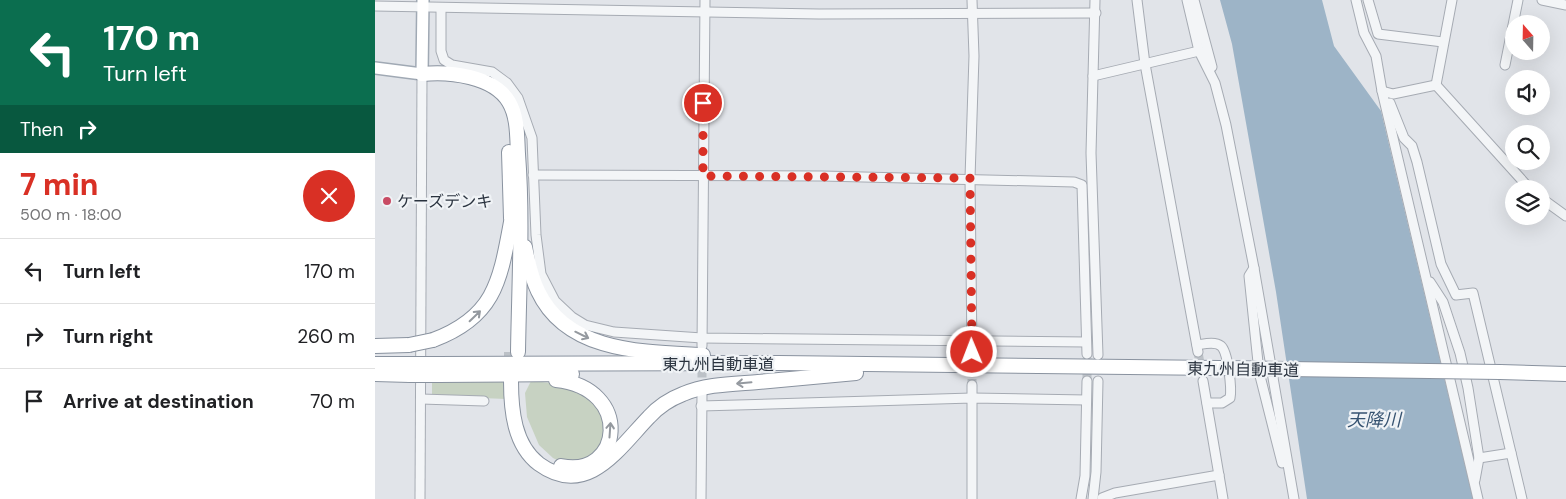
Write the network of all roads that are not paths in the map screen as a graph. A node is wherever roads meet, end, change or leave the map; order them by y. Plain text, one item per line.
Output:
1 (705, 0) edge
2 (972, 0) edge
3 (1095, 0) edge
4 (1137, 0) edge
5 (1187, 0) edge
6 (1194, 0) edge
7 (1356, 0) edge
8 (1368, 0) edge
9 (1453, 0) edge
10 (1517, 0) edge
11 (1542, 0) edge
12 (423, 4) edge
13 (1566, 5) edge
14 (375, 6) edge
15 (441, 8) junction
16 (704, 11) junction
17 (973, 12) junction
18 (1096, 13) junction
19 (1443, 42) junction
20 (1199, 51) junction
21 (1145, 64) junction
22 (1505, 65) dead end
23 (375, 68) edge
24 (422, 74) junction
25 (1093, 76) junction
26 (1215, 83) junction
27 (1437, 84) junction
28 (1382, 90) junction
29 (1386, 100) junction
30 (533, 175) junction
31 (703, 176) junction
32 (970, 178) junction
33 (1522, 180) edge
34 (1550, 204) edge
35 (1566, 216) edge
36 (515, 222) junction
37 (1425, 275) junction
38 (702, 342) junction
39 (375, 346) edge
40 (972, 347) junction
41 (1086, 349) junction
42 (779, 363) junction
43 (375, 364) edge
44 (921, 367) junction
45 (1002, 367) junction
46 (515, 368) junction
47 (410, 370) junction
48 (437, 370) junction
49 (375, 374) edge
50 (1566, 374) edge
51 (480, 375) junction
52 (1098, 381) tunnel mouth
53 (1087, 382) tunnel mouth
54 (1203, 382) tunnel mouth
55 (972, 385) tunnel mouth
56 (702, 394) tunnel mouth
57 (972, 398) junction
58 (421, 399) junction
59 (1086, 400) junction
60 (484, 401) dead end
61 (1207, 403) junction
62 (701, 406) junction
63 (1511, 453) junction
64 (1479, 458) junction
65 (1096, 472) junction
66 (1219, 475) junction
67 (1474, 485) junction
68 (1293, 494) edge
69 (420, 499) edge
70 (701, 499) edge
71 (972, 499) edge
72 (1081, 499) edge
73 (1093, 499) edge
74 (1102, 499) edge
75 (1223, 499) edge
76 (1478, 499) edge
77 (1522, 499) edge

1 - 16 street
2 - 17 street
3 - 18 street
4 - 21 street
5 - 20 street
6 - 26 street
7 - 28 street
8 - 19 street
9 - 19 street
10 - 22 street
11 - 13 street
12 - 14 street
12 - 15 street
12 - 24 main road
15 - 16 street
15 - 30 street
16 - 17 street
16 - 31 street
17 - 18 street
17 - 32 street
18 - 25 street
19 - 27 street
20 - 21 street
20 - 26 street
21 - 25 street
21 - 61 street
23 - 24 main road
24 - 36 highway
24 - 58 street
25 - 41 street
26 - 68 street
27 - 28 street
27 - 33 street
28 - 29 street
29 - 37 street
29 - 63 street
30 - 31 street
30 - 38 street
31 - 32 street
31 - 38 street
32 - 40 street
32 - 41 street
34 - 35 street
39 -> 36 highway, bridge
36 -> 42 highway
36 - 46 highway
37 - 64 street
37 - 67 street
38 - 40 street
40 - 41 street
42 - 44 highway, 東九州自動車道
42 - 46 highway, 東九州自動車道
43 - 47 highway
44 - 45 highway, 東九州自動車道
44 - 46 highway, 東九州自動車道
45 -> 46 highway
45 - 50 highway, 東九州自動車道, bridge
46 - 48 highway
46 - 51 highway
46 -> 51 highway
47 - 48 highway, bridge
47 - 49 highway
48 - 51 highway
52 - 65 street
53 - 59 street
54 - 61 street
55 - 57 street
56 - 62 street
57 - 59 street
57 - 62 street
57 - 71 street
58 - 60 street
58 - 69 street
59 - 72 street
61 - 66 street
62 - 70 street
63 - 64 street
63 - 77 street
64 - 67 street
65 - 73 street
65 - 74 street
66 - 74 street
66 - 75 street
67 - 76 street

